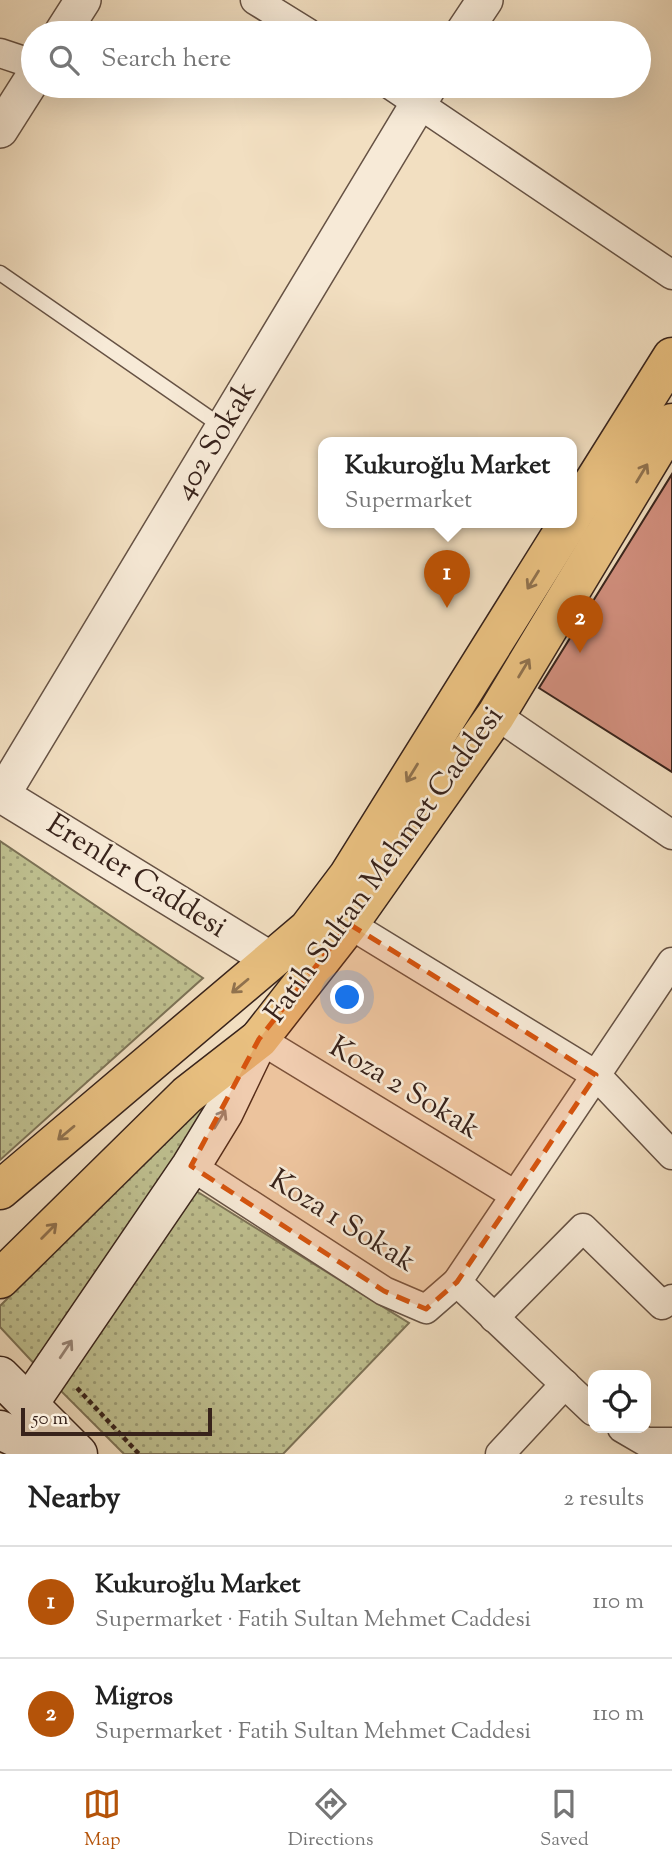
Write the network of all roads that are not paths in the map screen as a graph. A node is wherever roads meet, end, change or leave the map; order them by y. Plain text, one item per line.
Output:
1 (83, 0) edge
2 (255, 0) edge
3 (485, 0) edge
4 (70, 21) edge
5 (289, 21) edge
6 (471, 21) edge
7 (0, 53) edge
8 (21, 60) edge
9 (21, 97) edge
10 (409, 98) edge
11 (423, 98) edge
12 (0, 130) edge
13 (0, 273) edge
14 (672, 275) edge
15 (672, 357) edge
16 (672, 423) edge
17 (225, 428) junction
18 (577, 509) edge
19 (565, 528) edge
20 (496, 715) junction
21 (1, 794) edge
22 (672, 835) edge
23 (349, 924) junction
24 (271, 960) junction
25 (672, 962) edge
26 (259, 1039) junction
27 (596, 1075) junction
28 (671, 1150) edge
29 (191, 1166) junction
30 (0, 1190) edge
31 (515, 1195) junction
32 (0, 1279) edge
33 (457, 1282) junction
34 (672, 1299) edge
35 (494, 1318) junction
36 (0, 1376) edge
37 (565, 1384) junction
38 (588, 1406) edge
39 (9, 1412) edge
40 (631, 1433) edge
41 (655, 1446) edge
42 (52, 1454) edge
43 (78, 1454) edge
44 (500, 1454) edge

1 - 4 street
2 - 5 street
3 - 6 street
7 - 8 street
9 - 12 street
10 - 17 street, 402 Sokak
11 - 14 street
13 - 17 lane
15 - 18 main road, Fatih Sultan Mehmet Caddesi
20 -> 16 main road, Fatih Sultan Mehmet Caddesi
17 - 21 street, 402 Sokak
19 -> 24 main road, Fatih Sultan Mehmet Caddesi
20 - 22 street
20 - 23 main road, Fatih Sultan Mehmet Caddesi
21 - 24 street, Erenler Caddesi
23 - 26 main road, Fatih Sultan Mehmet Caddesi
23 - 27 street
24 -> 30 main road, Fatih Sultan Mehmet Caddesi
25 - 27 street
29 -> 26 main road
26 - 31 street, Koza 2 Sokak
32 -> 26 main road, Fatih Sultan Mehmet Caddesi
27 - 28 street
27 - 31 street
29 - 33 street, Koza 1 Sokak
39 -> 29 main road
31 - 33 street
33 - 35 street
34 - 35 street
35 - 37 street
36 - 39 main road
37 - 38 street
37 - 44 street
39 - 42 main road
39 - 43 main road
40 - 41 street

